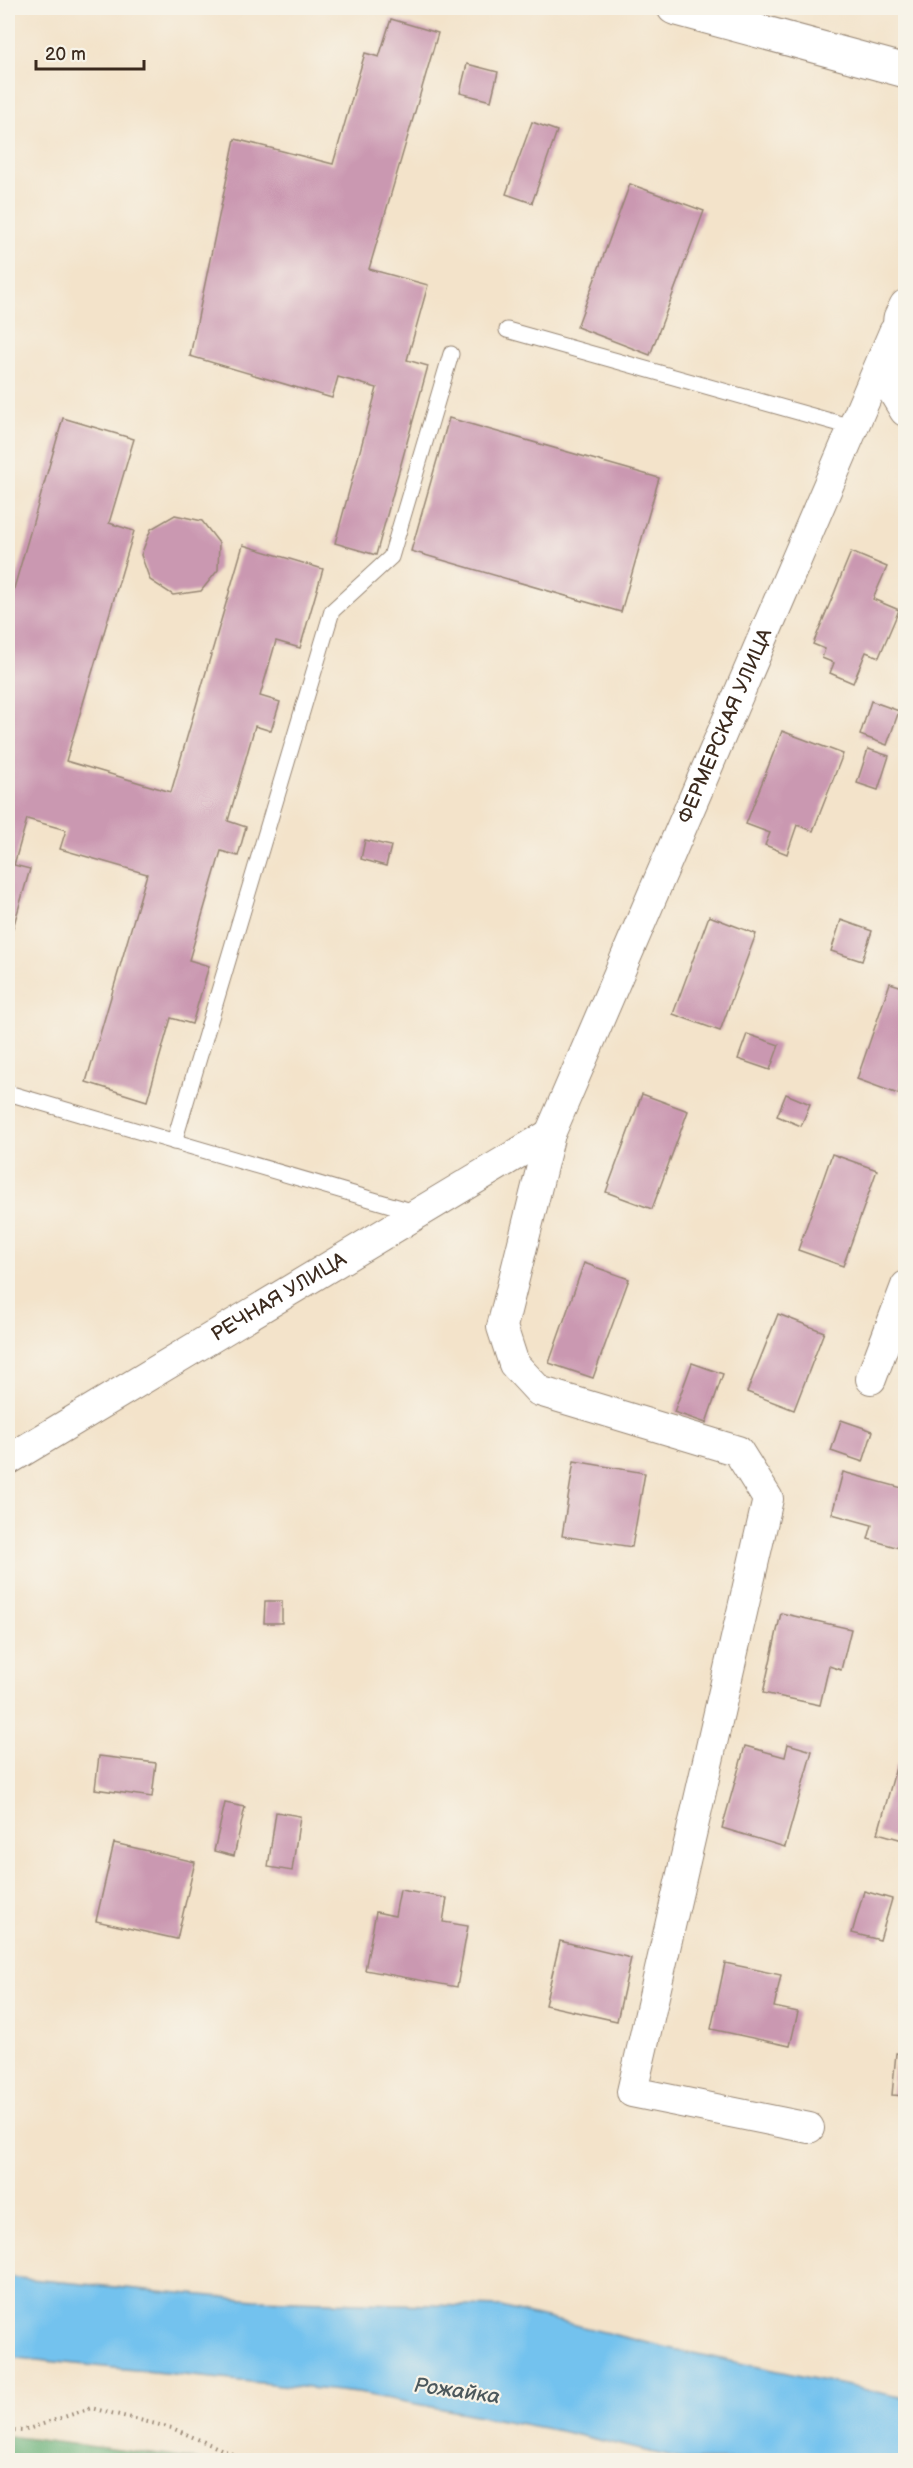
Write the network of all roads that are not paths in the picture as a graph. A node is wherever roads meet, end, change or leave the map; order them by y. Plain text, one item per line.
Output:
1 (674, 8) edge
2 (906, 71) edge
3 (903, 312) edge
4 (507, 330) dead end
5 (451, 354) dead end
6 (906, 410) edge
7 (855, 428) junction
8 (8, 1093) edge
9 (550, 1134) junction
10 (174, 1142) junction
11 (418, 1213) junction
12 (906, 1286) edge
13 (871, 1379) dead end
14 (8, 1460) edge
15 (809, 2128) dead end

1 - 2 street
3 - 6 street
3 - 7 street, ФЕРМЕРСКАЯ УЛИЦА
4 - 7 lane
5 - 10 lane
7 - 9 street, ФЕРМЕРСКАЯ УЛИЦА
8 - 10 lane
9 - 11 street, РЕЧНАЯ УЛИЦА
9 - 15 street, ФЕРМЕРСКАЯ УЛИЦА
10 - 11 lane
11 - 14 street, РЕЧНАЯ УЛИЦА
12 - 13 street

